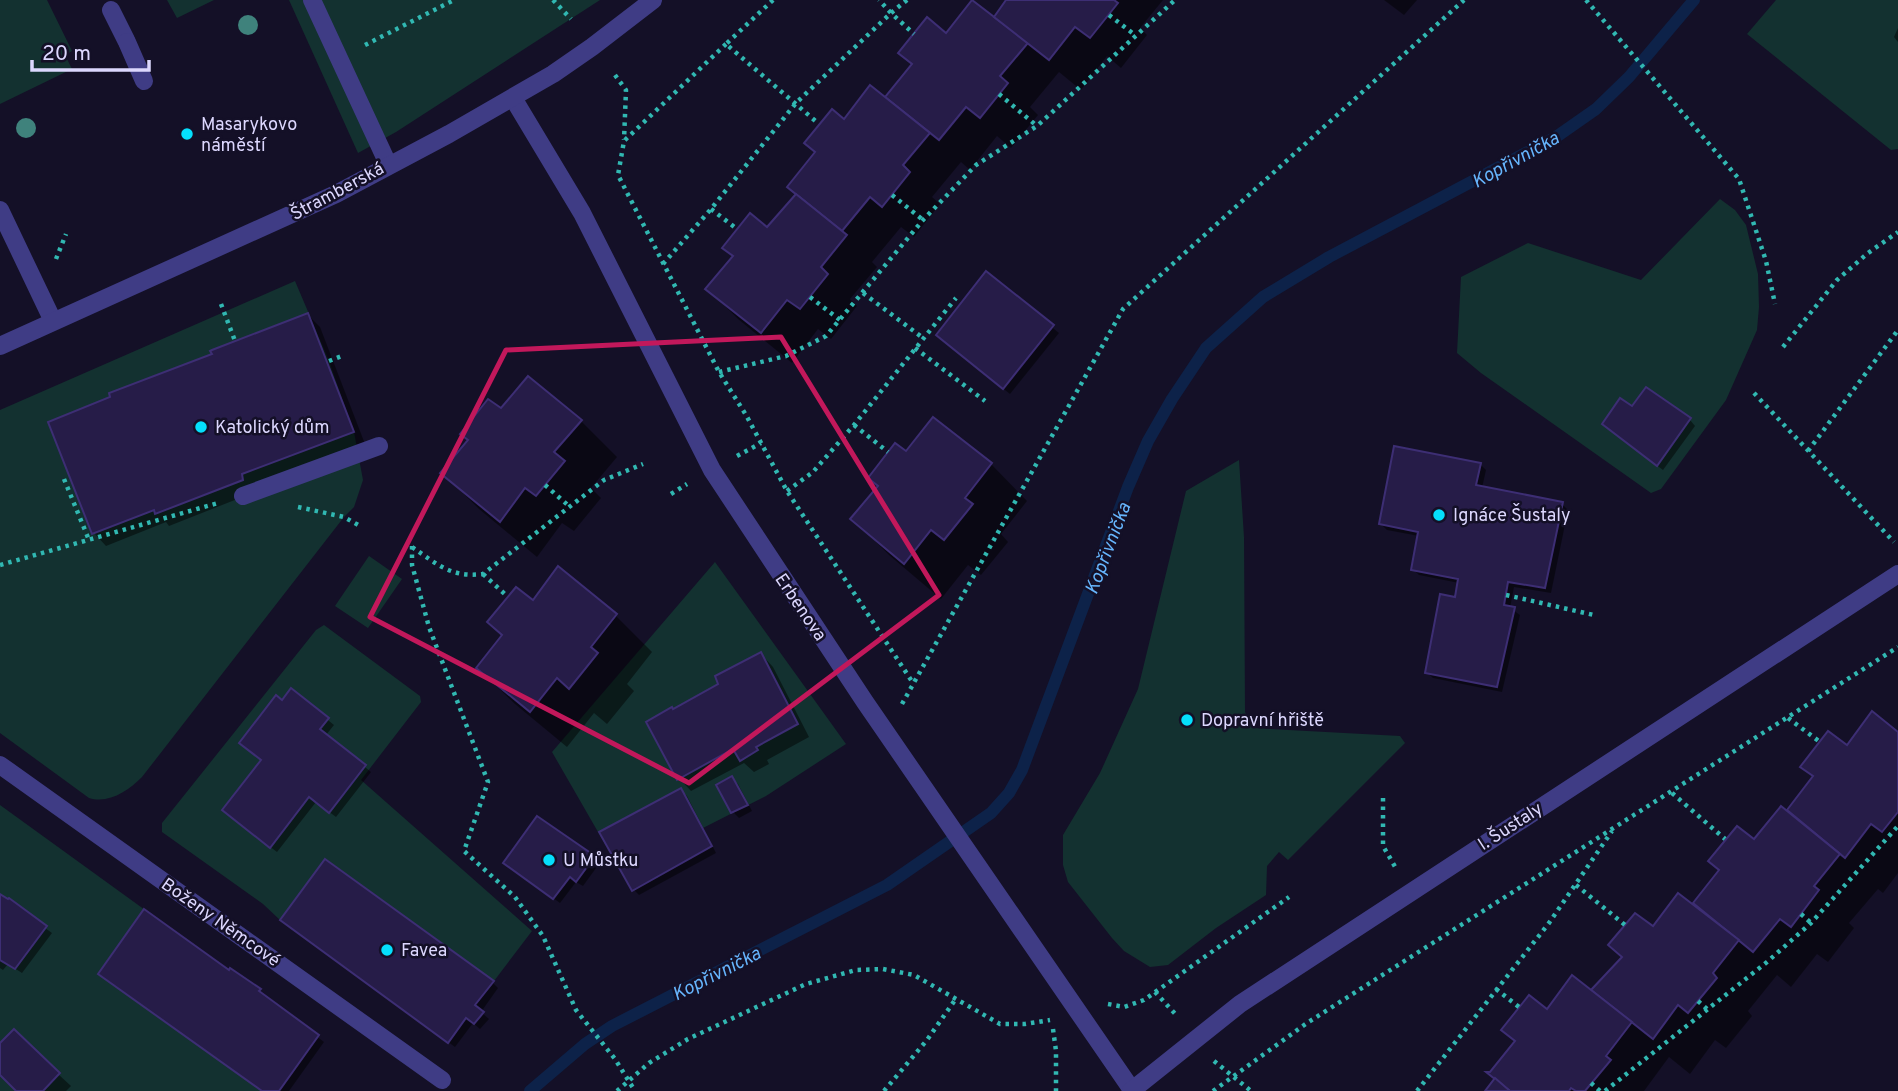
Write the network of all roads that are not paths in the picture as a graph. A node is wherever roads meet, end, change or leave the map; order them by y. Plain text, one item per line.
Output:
1 (312, 0) edge
2 (653, 0) edge
3 (111, 10) dead end
4 (144, 80) dead end
5 (513, 98) junction
6 (388, 164) junction
7 (0, 210) edge
8 (53, 321) junction
9 (0, 346) edge
10 (379, 446) dead end
11 (243, 496) road end
12 (1898, 574) edge
13 (0, 765) edge
14 (442, 1080) dead end
15 (1132, 1090) edge

1 - 6 street
2 - 5 street, Štramberská
3 - 4 street
5 - 6 street, Štramberská
5 - 15 street, Erbenova
6 - 8 street, Štramberská
7 - 8 street
8 - 9 street, Štramberská
10 - 11 street
12 - 15 street, I. Šustaly
13 - 14 street, Boženy Němcové

